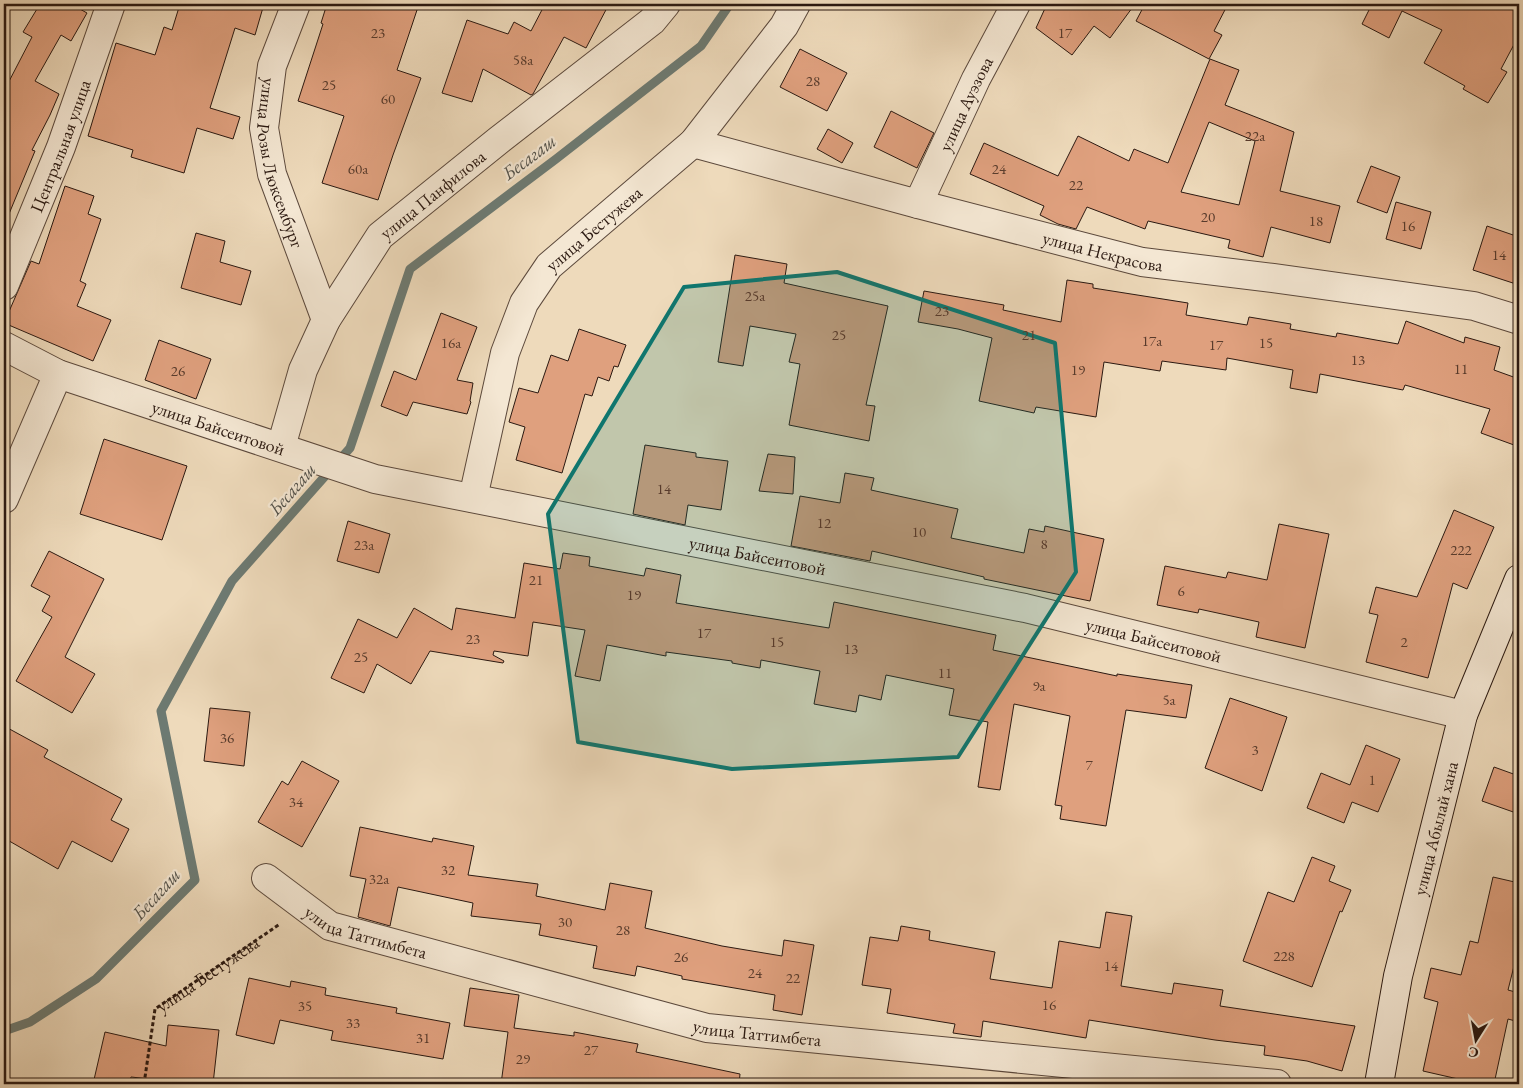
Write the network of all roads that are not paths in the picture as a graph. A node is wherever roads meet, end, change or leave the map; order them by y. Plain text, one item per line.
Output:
1 (111, 4) edge
2 (296, 4) edge
3 (666, 4) edge
4 (796, 4) edge
5 (1016, 4) edge
6 (693, 143) junction
7 (918, 204) junction
8 (4, 286) edge
9 (326, 320) junction
10 (1519, 320) edge
11 (4, 346) edge
12 (58, 374) junction
13 (281, 447) junction
14 (474, 498) junction
15 (4, 499) edge
16 (1519, 579) edge
17 (1463, 714) junction
18 (266, 878) dead end
19 (1277, 1084) edge
20 (1378, 1084) edge

1 - 8 street, Центральная улица
2 - 9 street, улица Розы Люксембург
3 - 9 street, улица Панфилова
4 - 6 street, улица Бестужева
5 - 7 street, улица Ауэзова
6 - 7 street, улица Некрасова
6 - 14 street, улица Бестужева
7 - 10 street, улица Некрасова
9 - 13 street, улица Панфилова
11 - 12 street, улица Байсеитовой
12 - 13 street, улица Байсеитовой
12 - 15 street
13 - 14 street, улица Байсеитовой
14 - 17 street, улица Байсеитовой
16 - 17 street, улица Абылай хана
17 - 20 street, улица Абылай хана
18 - 19 street, улица Таттимбета

